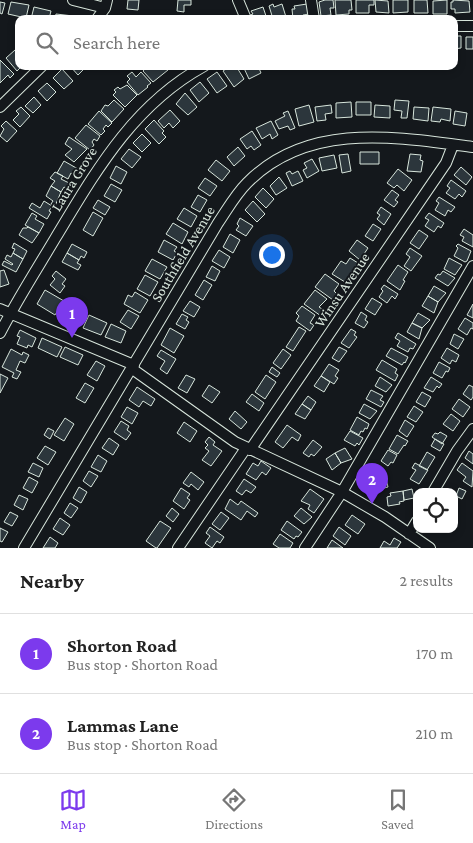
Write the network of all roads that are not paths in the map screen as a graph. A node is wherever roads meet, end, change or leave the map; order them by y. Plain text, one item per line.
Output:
1 (73, 0) edge
2 (238, 0) edge
3 (312, 0) edge
4 (106, 4) edge
5 (99, 15) edge
6 (244, 15) edge
7 (314, 15) edge
8 (458, 26) edge
9 (473, 26) edge
10 (38, 70) edge
11 (198, 70) edge
12 (0, 107) edge
13 (453, 145) junction
14 (473, 147) edge
15 (473, 266) edge
16 (0, 309) edge
17 (11, 313) junction
18 (0, 333) edge
19 (132, 367) junction
20 (473, 429) edge
21 (248, 449) junction
22 (435, 488) edge
23 (342, 492) junction
24 (413, 528) edge
25 (409, 534) junction
26 (419, 545) edge
27 (24, 548) edge
28 (178, 548) edge
29 (305, 548) edge
30 (430, 548) edge

1 - 4 street
2 - 6 street
3 - 7 street
4 - 5 street
8 - 9 street
10 - 12 street
11 - 17 street, Laura Grove
13 - 14 street, Southfield Avenue
13 - 19 street, Southfield Avenue
13 - 21 street, Winsu Avenue
15 - 23 street
16 - 17 street
17 - 18 street, Laura Grove
17 - 19 street
19 - 21 street
19 - 27 street, Southfield Avenue
20 - 22 street
21 - 23 street
21 - 28 street, Winsu Avenue
23 - 25 street
23 - 29 street
24 - 25 street
25 - 26 street
26 - 30 street

